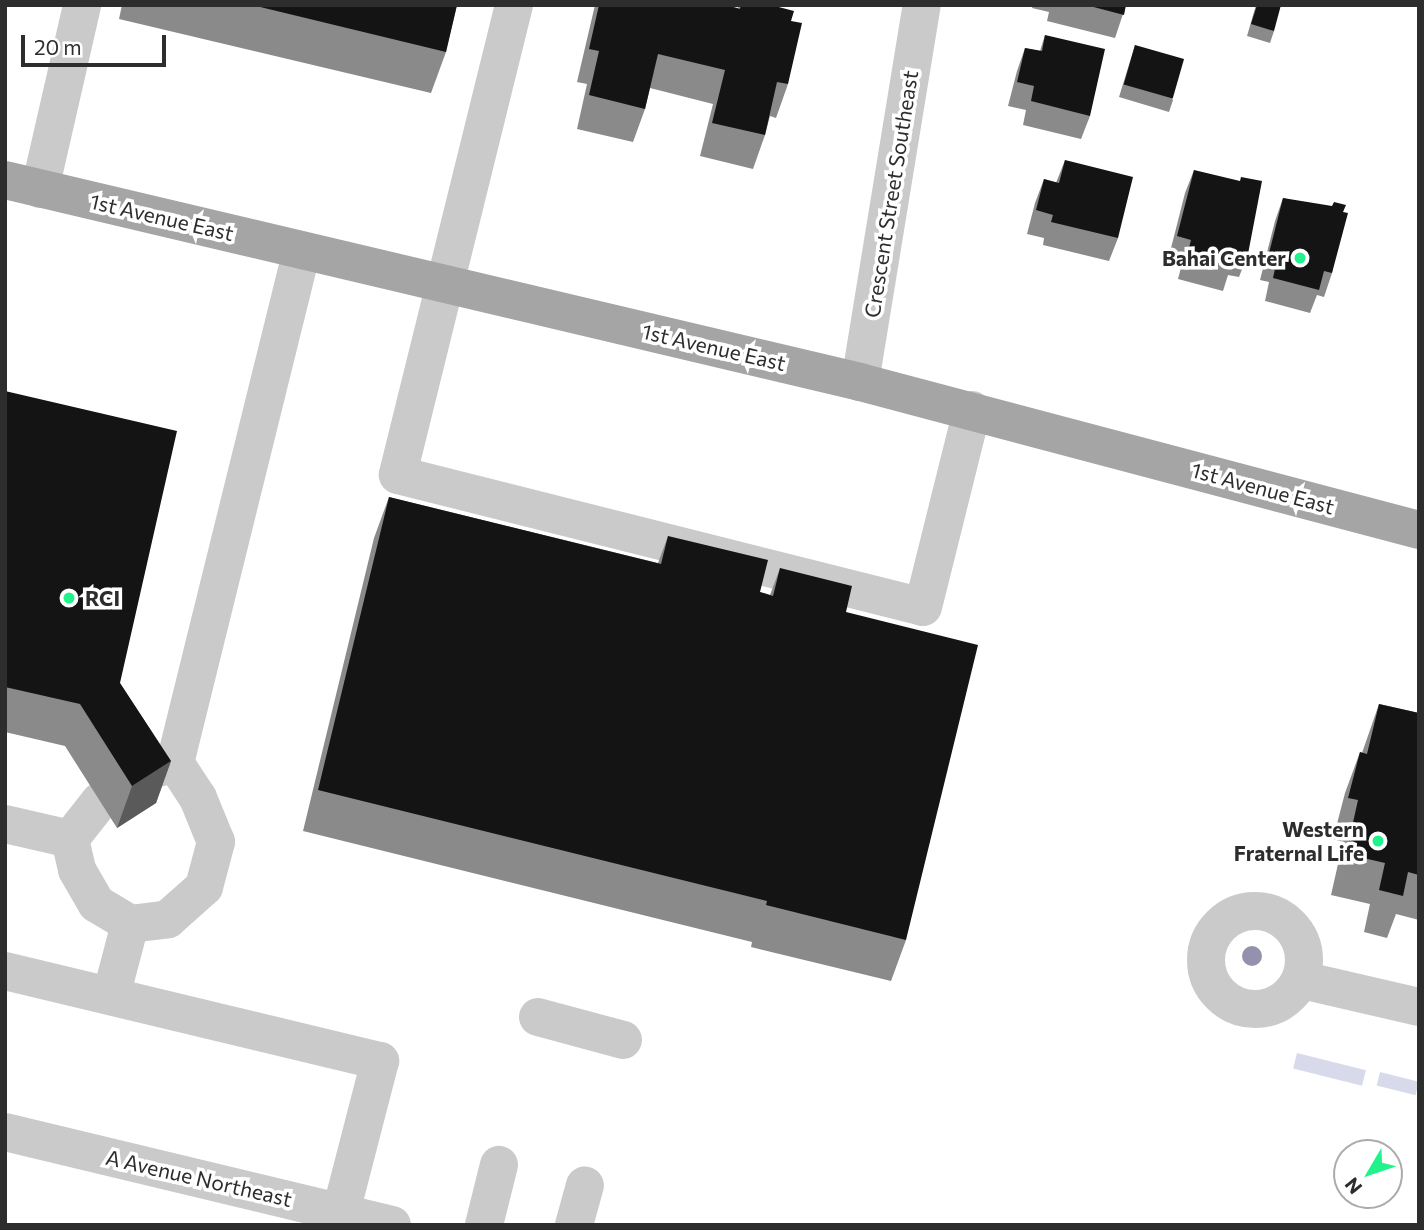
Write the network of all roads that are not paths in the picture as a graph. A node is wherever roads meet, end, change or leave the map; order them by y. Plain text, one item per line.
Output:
1 (82, 5) edge
2 (514, 5) edge
3 (922, 5) edge
4 (22, 185) edge
5 (302, 250) junction
6 (446, 284) junction
7 (860, 382) junction
8 (972, 410) junction
9 (1419, 530) edge
10 (175, 763) junction
11 (136, 774) edge
12 (100, 802) dead end
13 (5, 824) edge
14 (70, 839) junction
15 (130, 924) junction
16 (5, 971) edge
17 (1302, 980) dead end
18 (111, 996) junction
19 (1419, 1007) edge
20 (538, 1017) dead end
21 (623, 1040) dead end
22 (5, 1132) edge
23 (499, 1165) dead end
24 (584, 1185) dead end
25 (341, 1212) junction
26 (392, 1225) edge
27 (484, 1225) edge
28 (574, 1225) edge

1 - 4 street
2 - 6 street
3 - 7 street, Crescent Street Southeast
4 - 5 main road, 1st Avenue East
5 - 6 main road, 1st Avenue East
5 - 10 street
6 - 7 main road, 1st Avenue East
6 - 8 street
7 - 8 main road, 1st Avenue East
8 - 9 main road, 1st Avenue East
10 - 11 street
10 - 15 street
12 - 14 street
13 - 14 street
14 - 15 street
15 - 18 street
16 - 18 street
17 - 19 street
18 - 25 street
20 - 21 street
22 - 25 street, A Avenue Northeast
23 - 27 street
24 - 28 street
25 - 26 street, A Avenue Northeast

